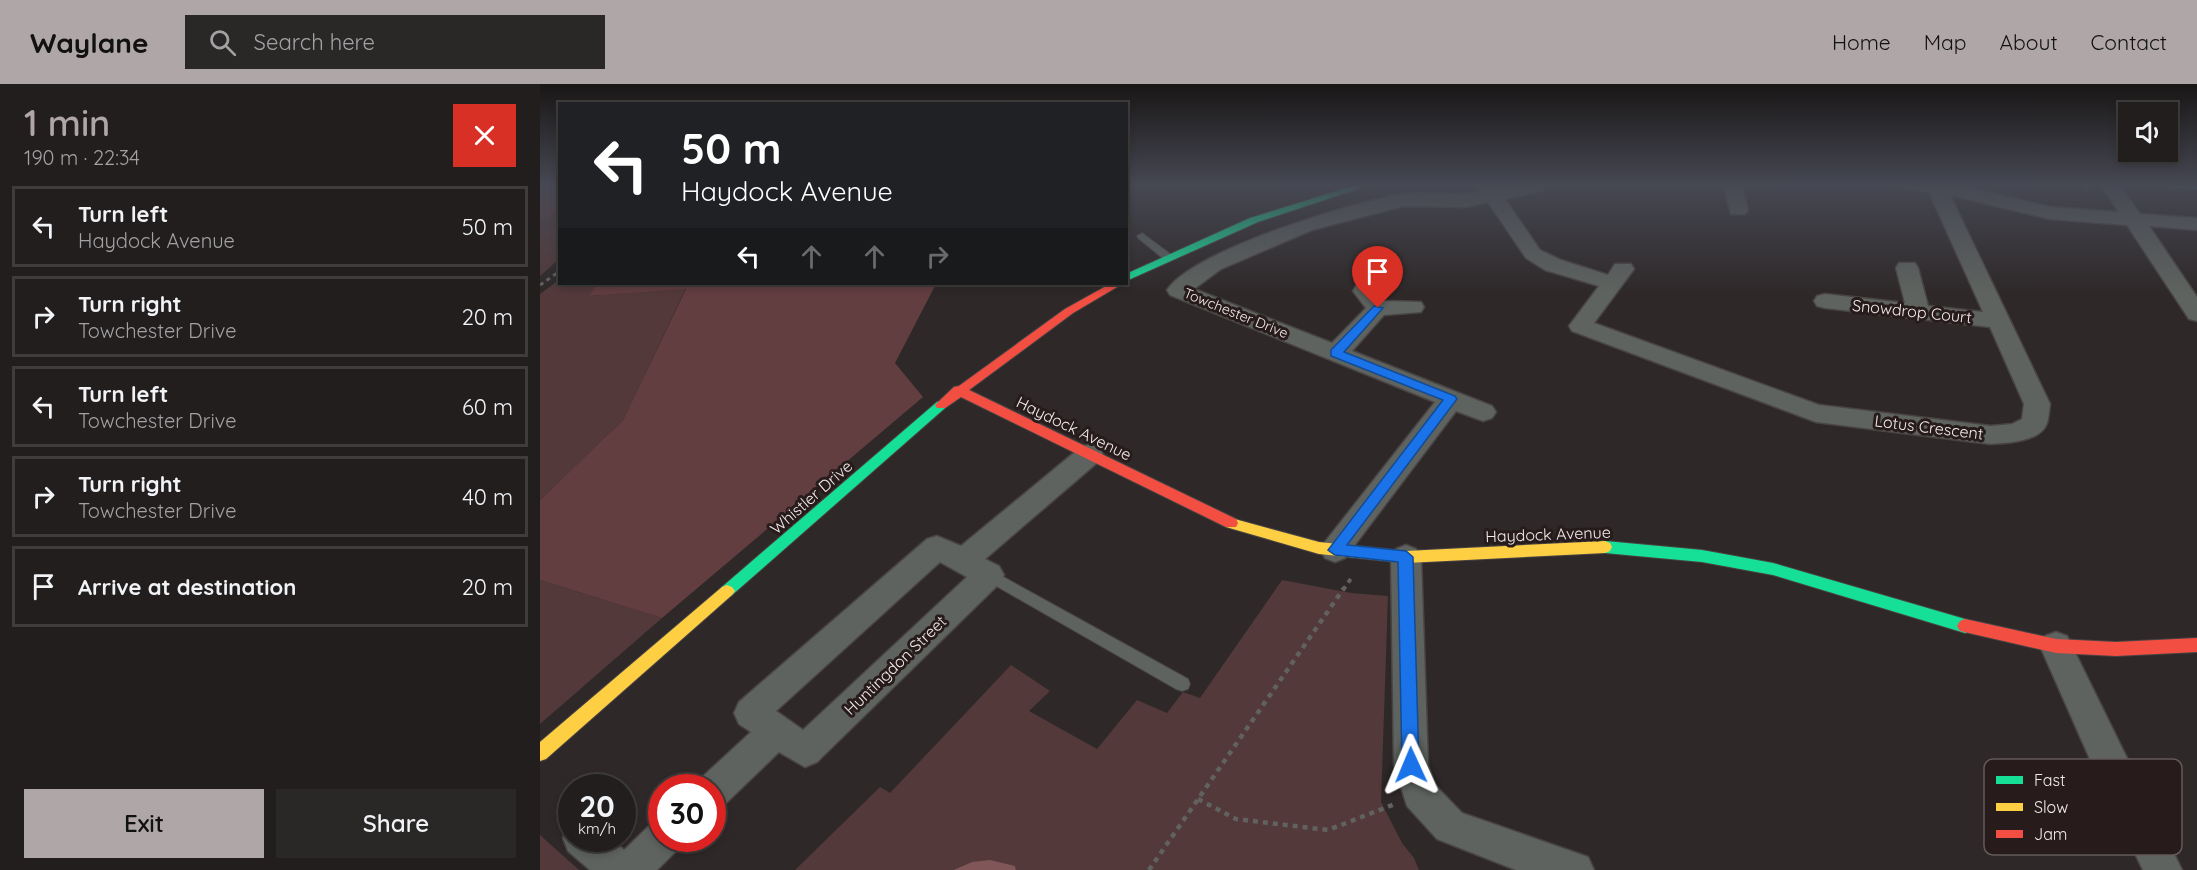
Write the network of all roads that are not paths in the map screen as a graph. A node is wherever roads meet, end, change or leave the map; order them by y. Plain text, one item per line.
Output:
1 (1252, 221) edge
2 (1325, 221) edge
3 (1510, 221) edge
4 (1952, 221) edge
5 (2131, 221) edge
6 (2134, 221) junction
7 (2197, 224) edge
8 (1142, 236) dead end
9 (1169, 258) junction
10 (1907, 268) dead end
11 (1128, 277) edge
12 (1115, 285) edge
13 (1825, 301) dead end
14 (1413, 307) dead end
15 (1918, 311) junction
16 (2197, 314) edge
17 (2000, 321) junction
18 (1336, 353) junction
19 (958, 390) junction
20 (1451, 399) junction
21 (1483, 412) dead end
22 (1090, 454) junction
23 (1335, 550) junction
24 (1406, 557) junction
25 (976, 568) junction
26 (2197, 645) edge
27 (2056, 646) junction
28 (1182, 684) dead end
29 (777, 731) junction
30 (540, 753) edge
31 (2107, 759) edge
32 (726, 779) edge
33 (597, 852) edge
34 (649, 852) edge
35 (2155, 855) edge
36 (618, 870) edge
37 (630, 870) edge
38 (1575, 870) edge
39 (2163, 870) edge

1 - 9 street
2 - 18 street, Towchester Drive
3 - 17 street, Lotus Crescent
4 - 17 street, Lotus Crescent
5 - 6 street
6 - 7 street
6 - 16 street
8 - 9 lane
9 - 11 street
10 - 15 street
12 - 19 street, Whistler Drive
13 - 15 street, Snowdrop Court
14 - 18 street
15 - 17 street, Snowdrop Court
18 - 20 street, Towchester Drive
19 - 22 street, Haydock Avenue
19 - 30 street, Whistler Drive
20 - 21 street, Towchester Drive
20 - 23 street
22 - 23 street, Haydock Avenue
22 - 25 street, Huntingdon Street
23 - 24 street, Haydock Avenue
24 - 27 street, Haydock Avenue
24 - 38 street
25 - 28 lane
25 - 29 street, Huntingdon Street
25 - 29 street, Huntingdon Street
26 - 27 street, Haydock Avenue
27 - 31 street
29 - 32 street
33 - 36 street
34 - 37 street
35 - 39 street

